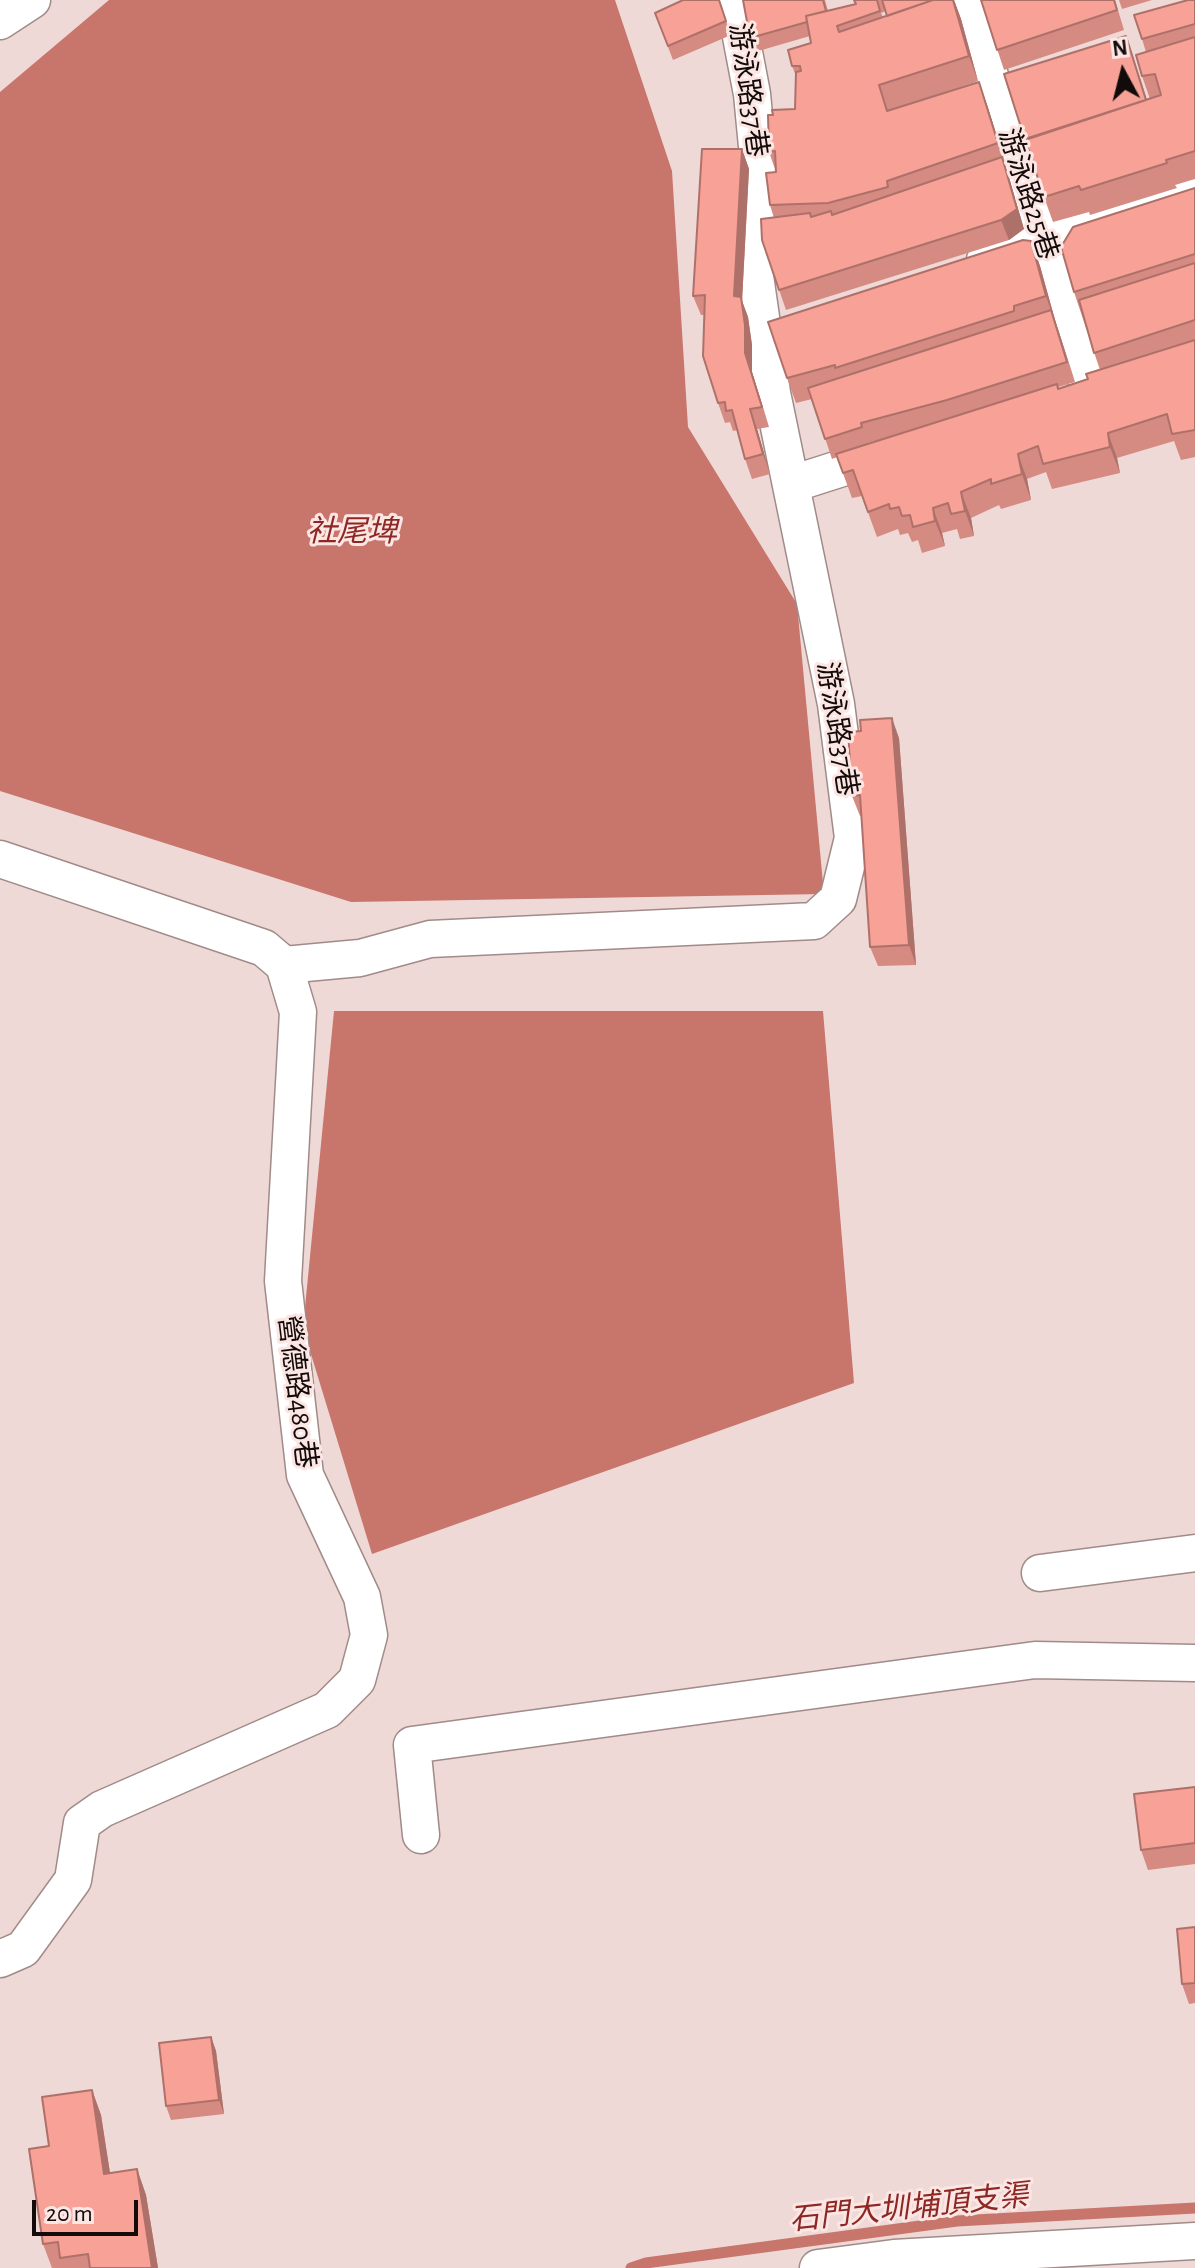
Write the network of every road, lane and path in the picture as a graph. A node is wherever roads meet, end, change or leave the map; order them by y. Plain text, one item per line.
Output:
1 (32, 0) edge
2 (734, 0) edge
3 (966, 0) edge
4 (0, 21) edge
5 (1195, 195) edge
6 (1043, 241) junction
7 (955, 270) edge
8 (1090, 389) edge
9 (911, 446) edge
10 (792, 484) junction
11 (0, 859) edge
12 (284, 965) junction
13 (1195, 1553) edge
14 (1040, 1573) dead end
15 (1195, 1663) edge
16 (421, 1835) dead end
17 (0, 1959) edge
18 (1195, 2241) edge
19 (818, 2268) edge

1 - 4 street
2 - 10 street, 游泳路37巷
3 - 6 street, 游泳路25巷
5 - 6 street
6 - 7 street
6 - 8 street, 游泳路25巷
9 - 10 street
10 - 12 street, 游泳路37巷
11 - 12 street
12 - 17 street, 營德路480巷
13 - 14 street
15 - 16 street
18 - 19 street

